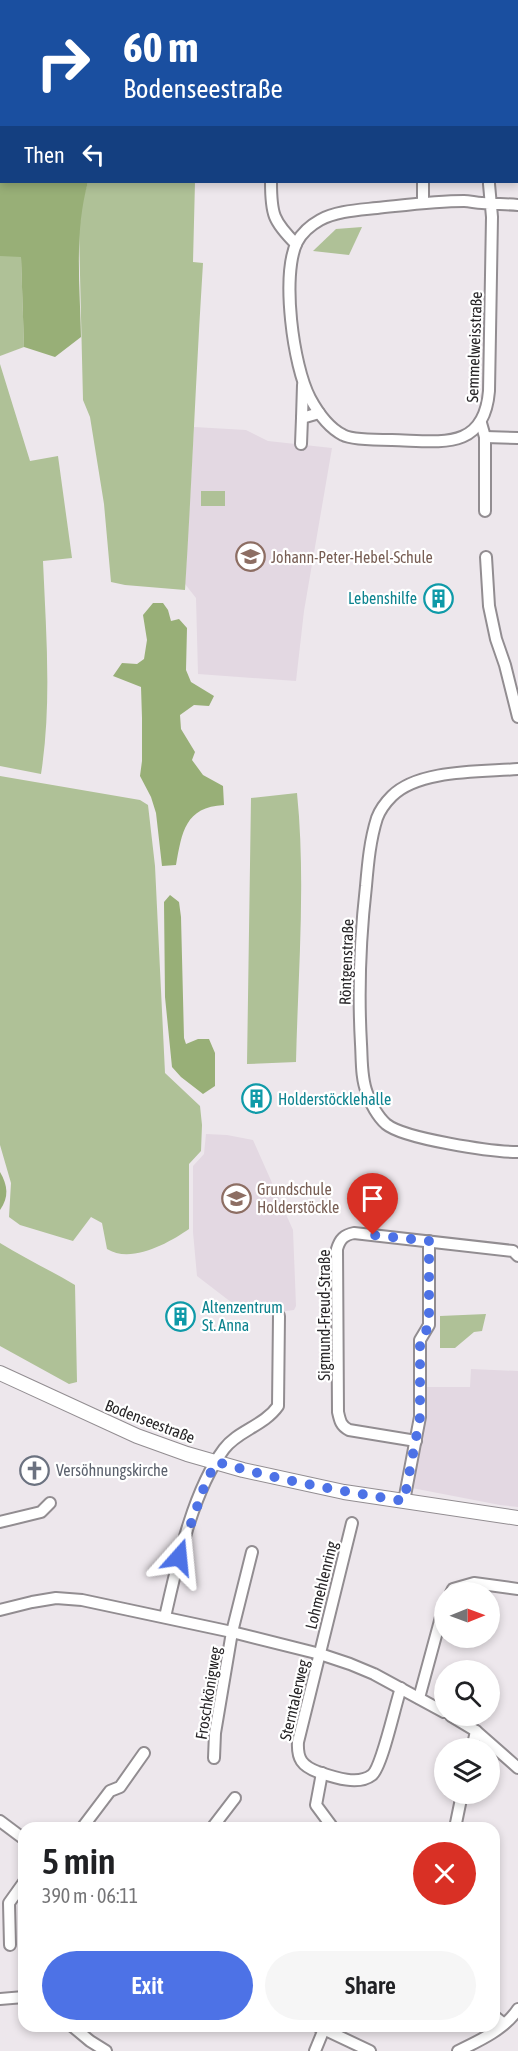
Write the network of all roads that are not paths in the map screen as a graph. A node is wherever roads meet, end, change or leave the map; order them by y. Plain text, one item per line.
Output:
1 (271, 183) edge
2 (423, 183) edge
3 (489, 183) edge
4 (423, 203) junction
5 (491, 203) junction
6 (518, 205) edge
7 (296, 244) junction
8 (303, 382) junction
9 (319, 413) junction
10 (302, 418) junction
11 (481, 423) junction
12 (485, 437) junction
13 (518, 438) edge
14 (301, 444) dead end
15 (485, 511) dead end
16 (486, 557) dead end
17 (518, 717) edge
18 (518, 769) edge
19 (518, 1152) edge
20 (429, 1241) junction
21 (518, 1256) edge
22 (279, 1316) dead end
23 (0, 1373) edge
24 (416, 1441) junction
25 (217, 1462) junction
26 (404, 1501) junction
27 (50, 1503) dead end
28 (515, 1517) edge
29 (0, 1522) edge
30 (352, 1523) dead end
31 (252, 1552) dead end
32 (500, 1587) edge
33 (518, 1589) edge
34 (0, 1610) edge
35 (165, 1617) junction
36 (232, 1632) junction
37 (434, 1643) edge
38 (320, 1654) junction
39 (401, 1688) junction
40 (419, 1698) junction
41 (434, 1706) edge
42 (468, 1726) edge
43 (476, 1731) junction
44 (474, 1738) edge
45 (144, 1753) dead end
46 (214, 1758) dead end
47 (516, 1762) edge
48 (322, 1773) junction
49 (235, 1798) dead end
50 (460, 1804) edge
51 (87, 1822) edge
52 (217, 1822) edge
53 (329, 1822) edge
54 (456, 1822) edge
55 (1, 1823) edge
56 (18, 1835) edge
57 (18, 1890) edge
58 (10, 1944) dead end
59 (18, 1997) edge
60 (0, 1998) edge
61 (518, 2010) edge
62 (500, 2021) edge
63 (504, 2024) junction
64 (500, 2027) edge
65 (79, 2032) edge
66 (319, 2032) edge
67 (329, 2032) edge
68 (492, 2032) edge
69 (106, 2051) edge
70 (315, 2051) edge
71 (370, 2051) edge
72 (458, 2051) edge

1 - 7 street
2 - 4 street
3 - 5 street, Semmelweisstraße
4 - 5 street
4 - 7 street
5 - 6 street
5 - 11 street, Semmelweisstraße
7 - 8 street, Semmelweisstraße
8 - 9 street, Semmelweisstraße
8 - 10 street, Semmelweisstraße
9 - 10 street
9 - 11 street, Semmelweisstraße
10 - 14 street, Semmelweisstraße
11 - 12 street
12 - 13 street
12 - 15 street
16 - 17 street
18 - 19 street, Röntgenstraße
20 - 21 street, Sigmund-Freud-Straße
20 - 24 street
20 - 24 street, Sigmund-Freud-Straße
22 - 25 street
23 - 25 street, Bodenseestraße
24 - 26 street
25 - 26 street, Bodenseestraße
25 - 35 street
26 - 28 street, Bodenseestraße
27 - 29 street
30 - 38 street, Lohmehlenring
31 - 36 street
32 - 33 street
34 - 35 street, Lohmehlenring
35 - 36 street, Lohmehlenring
36 - 38 street, Lohmehlenring
36 - 46 street, Froschkönigweg
37 - 40 street
38 - 39 street, Lohmehlenring
38 - 48 street, Sterntalerweg
39 - 40 street, Lohmehlenring
39 - 48 street, Sterntalerweg
40 - 41 street, Lohmehlenring
42 - 43 street
43 - 44 street
43 - 47 street
45 - 51 street
48 - 53 street
49 - 52 street
50 - 54 street
55 - 56 street
57 - 58 street
59 - 60 street
61 - 63 street
62 - 63 street
63 - 64 street
65 - 69 street
66 - 70 street
67 - 71 street
68 - 72 street

